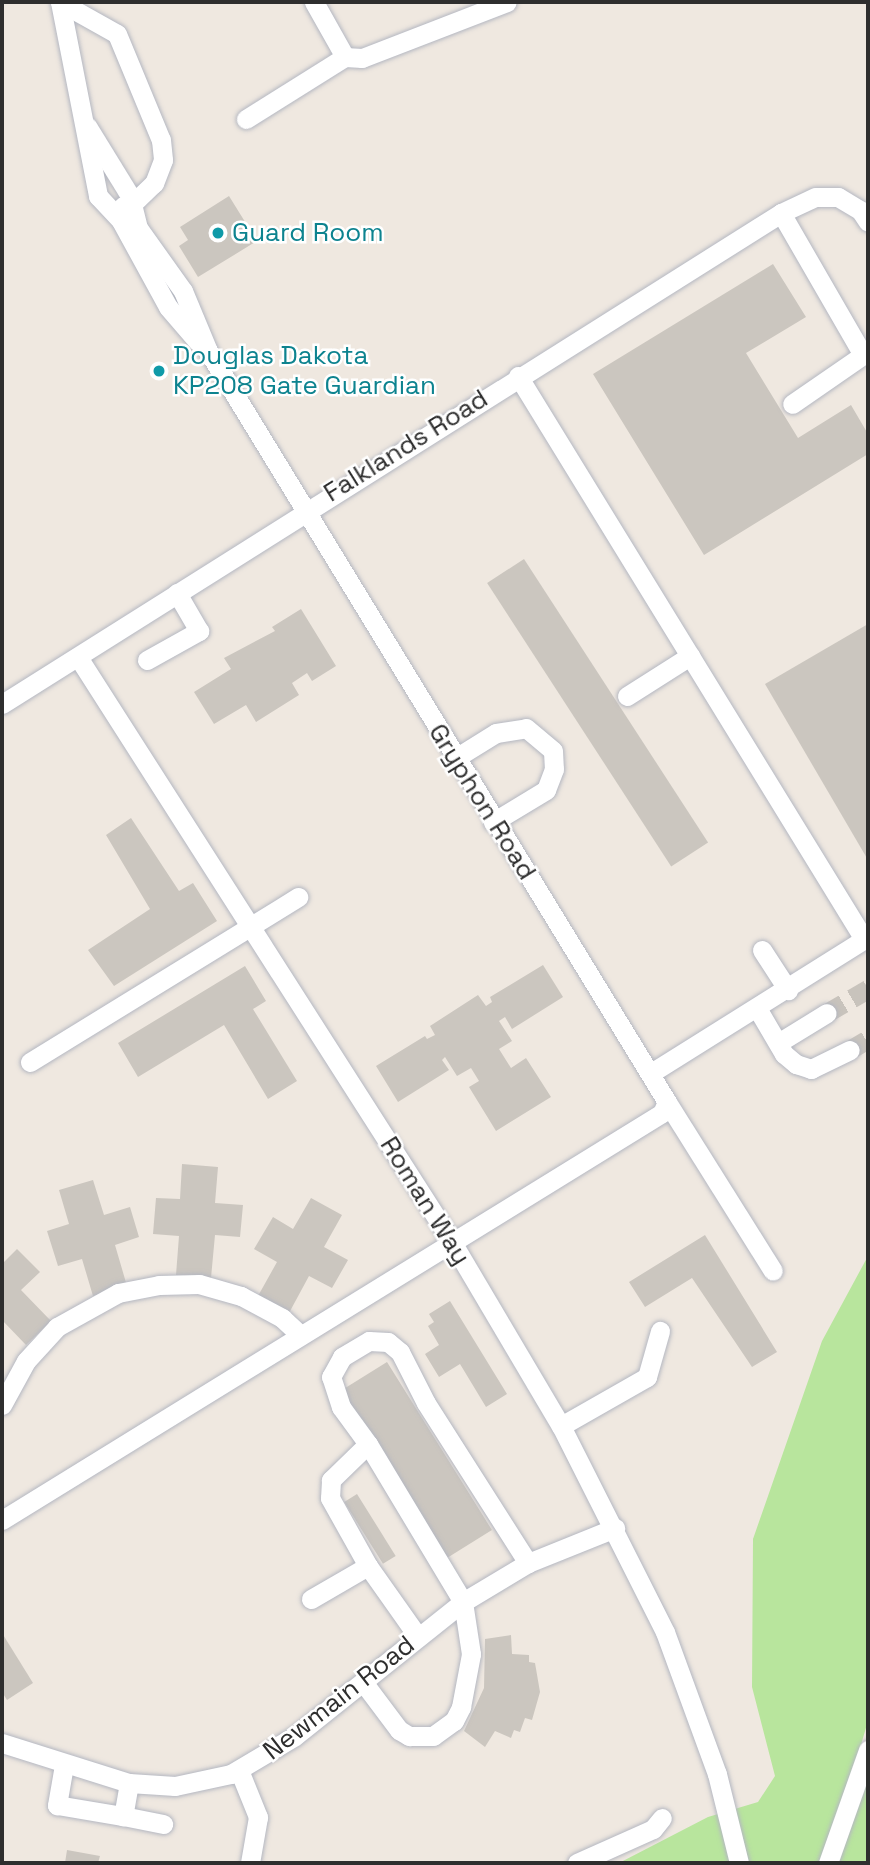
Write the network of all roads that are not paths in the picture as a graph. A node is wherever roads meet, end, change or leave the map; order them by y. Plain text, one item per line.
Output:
1 (60, 2) edge
2 (314, 2) edge
3 (507, 2) edge
4 (345, 57) junction
5 (246, 119) dead end
6 (87, 126) junction
7 (131, 205) junction
8 (111, 208) junction
9 (781, 213) junction
10 (868, 222) edge
11 (208, 351) junction
12 (866, 359) edge
13 (518, 376) junction
14 (792, 404) dead end
15 (280, 470) junction
16 (307, 509) junction
17 (265, 536) junction
18 (177, 593) junction
19 (690, 656) junction
20 (78, 657) junction
21 (147, 660) dead end
22 (627, 696) dead end
23 (2, 705) edge
24 (454, 759) junction
25 (493, 822) junction
26 (298, 897) dead end
27 (248, 926) junction
28 (866, 938) edge
29 (762, 950) dead end
30 (788, 990) junction
31 (757, 1008) junction
32 (827, 1013) tunnel mouth
33 (778, 1043) junction
34 (850, 1050) tunnel mouth
35 (30, 1062) dead end
36 (651, 1073) junction
37 (665, 1097) junction
38 (452, 1241) junction
39 (772, 1271) dead end
40 (660, 1331) dead end
41 (300, 1335) junction
42 (2, 1405) edge
43 (561, 1426) junction
44 (368, 1444) junction
45 (2, 1520) edge
46 (615, 1528) junction
47 (528, 1563) junction
48 (368, 1566) junction
49 (311, 1600) dead end
50 (464, 1602) junction
51 (418, 1637) junction
52 (363, 1682) junction
53 (2, 1744) edge
54 (868, 1750) edge
55 (64, 1765) junction
56 (239, 1770) junction
57 (129, 1783) junction
58 (123, 1816) junction
59 (662, 1818) dead end
60 (163, 1824) dead end
61 (250, 1863) edge
62 (577, 1863) edge
63 (739, 1863) edge
64 (828, 1863) edge

1 - 6 street
1 - 7 street
2 - 4 street
3 - 4 street
4 - 5 street
6 - 7 street
6 - 8 street
7 - 8 street
7 - 11 street
8 - 11 street
9 - 10 street, Falklands Road
9 - 12 street
9 - 13 street, Falklands Road
11 - 15 street, Gryphon Road
12 - 14 street
13 - 16 street, Falklands Road
13 - 19 street
15 - 16 street, Gryphon Road
15 - 17 street
16 - 17 street, Falklands Road
16 - 24 street, Gryphon Road
17 - 18 street, Falklands Road
18 - 20 street, Falklands Road
18 - 21 street
19 - 22 street
19 - 28 street
20 - 23 street, Falklands Road
20 - 27 street, Roman Way
24 - 25 street, Gryphon Road
24 - 25 street
25 - 36 street, Gryphon Road
26 - 27 street
27 - 35 street
27 - 38 street, Roman Way
28 - 30 street
29 - 30 street
30 - 31 street
31 - 33 street
31 - 36 street
32 - 33 street
33 - 34 street
36 - 37 street, Gryphon Road
37 - 38 street
37 - 39 street, Gryphon Road
38 - 41 street
38 - 43 street, Roman Way
40 - 43 street
41 - 42 street
41 - 45 street
43 - 46 street, Roman Way
44 - 47 street
44 - 48 street
44 - 50 street
46 - 47 street, Newmain Road
46 - 63 street, Roman Way
47 - 50 street, Newmain Road
48 - 49 street
48 - 51 street
50 - 51 street, Newmain Road
50 - 52 street
51 - 52 street, Newmain Road
52 - 56 street, Newmain Road
53 - 55 street, Newmain Road
54 - 64 street
55 - 57 street, Newmain Road
55 - 58 street
56 - 57 street, Newmain Road
56 - 61 street
57 - 58 street
58 - 60 street
59 - 62 street

